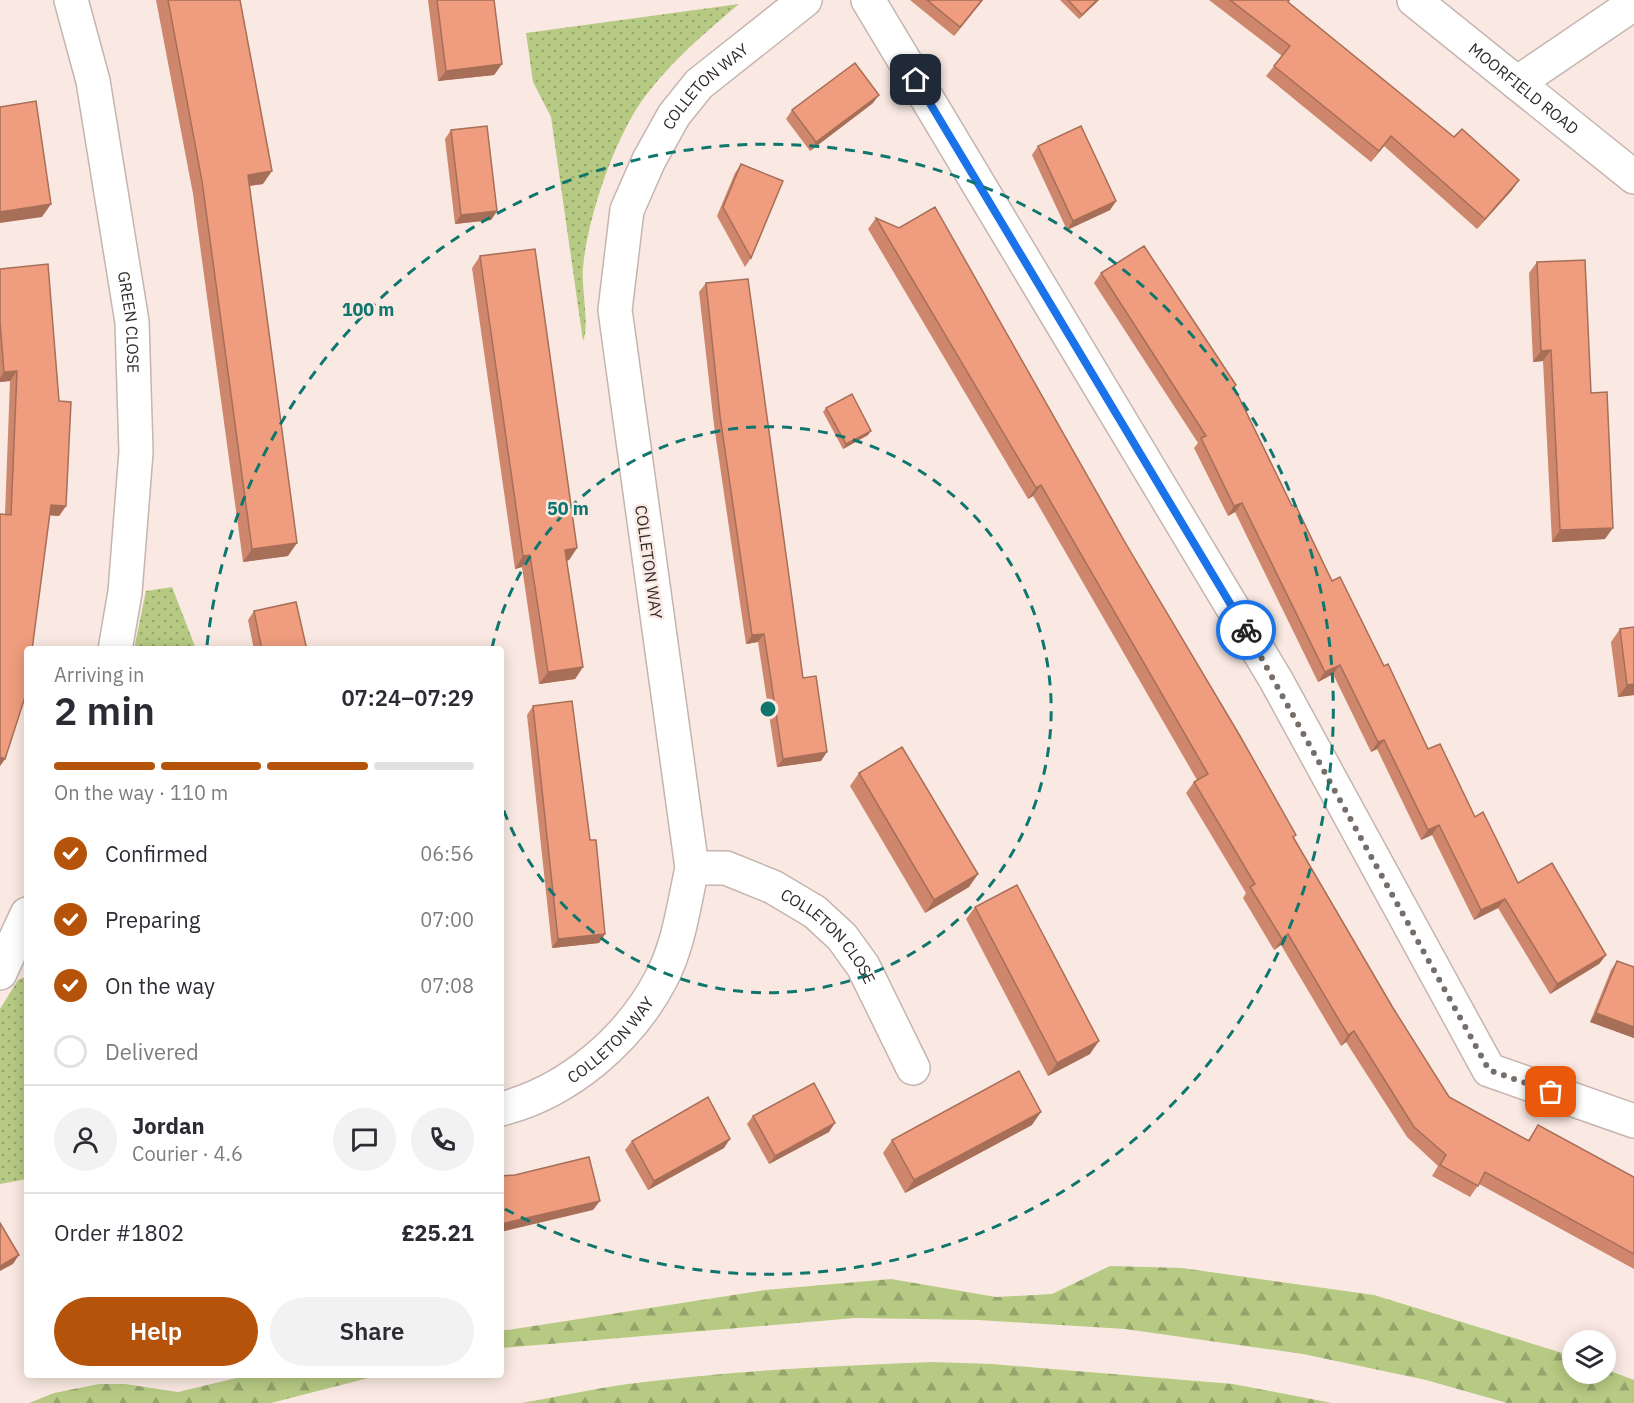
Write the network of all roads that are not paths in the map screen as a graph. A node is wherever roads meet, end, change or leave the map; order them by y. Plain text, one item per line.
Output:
1 (71, 0) edge
2 (805, 0) edge
3 (868, 0) edge
4 (1414, 0) edge
5 (1623, 11) dead end
6 (1517, 83) junction
7 (1634, 177) edge
8 (116, 646) edge
9 (692, 868) junction
10 (24, 928) edge
11 (0, 973) edge
12 (913, 1068) dead end
13 (504, 1108) edge
14 (1634, 1121) edge

1 - 8 street, GREEN CLOSE
2 - 9 street, COLLETON WAY
3 - 14 street
4 - 6 street, MOORFIELD ROAD
5 - 6 street
6 - 7 street, MOORFIELD ROAD
9 - 12 street, COLLETON CLOSE
9 - 13 street, COLLETON WAY
10 - 11 street

